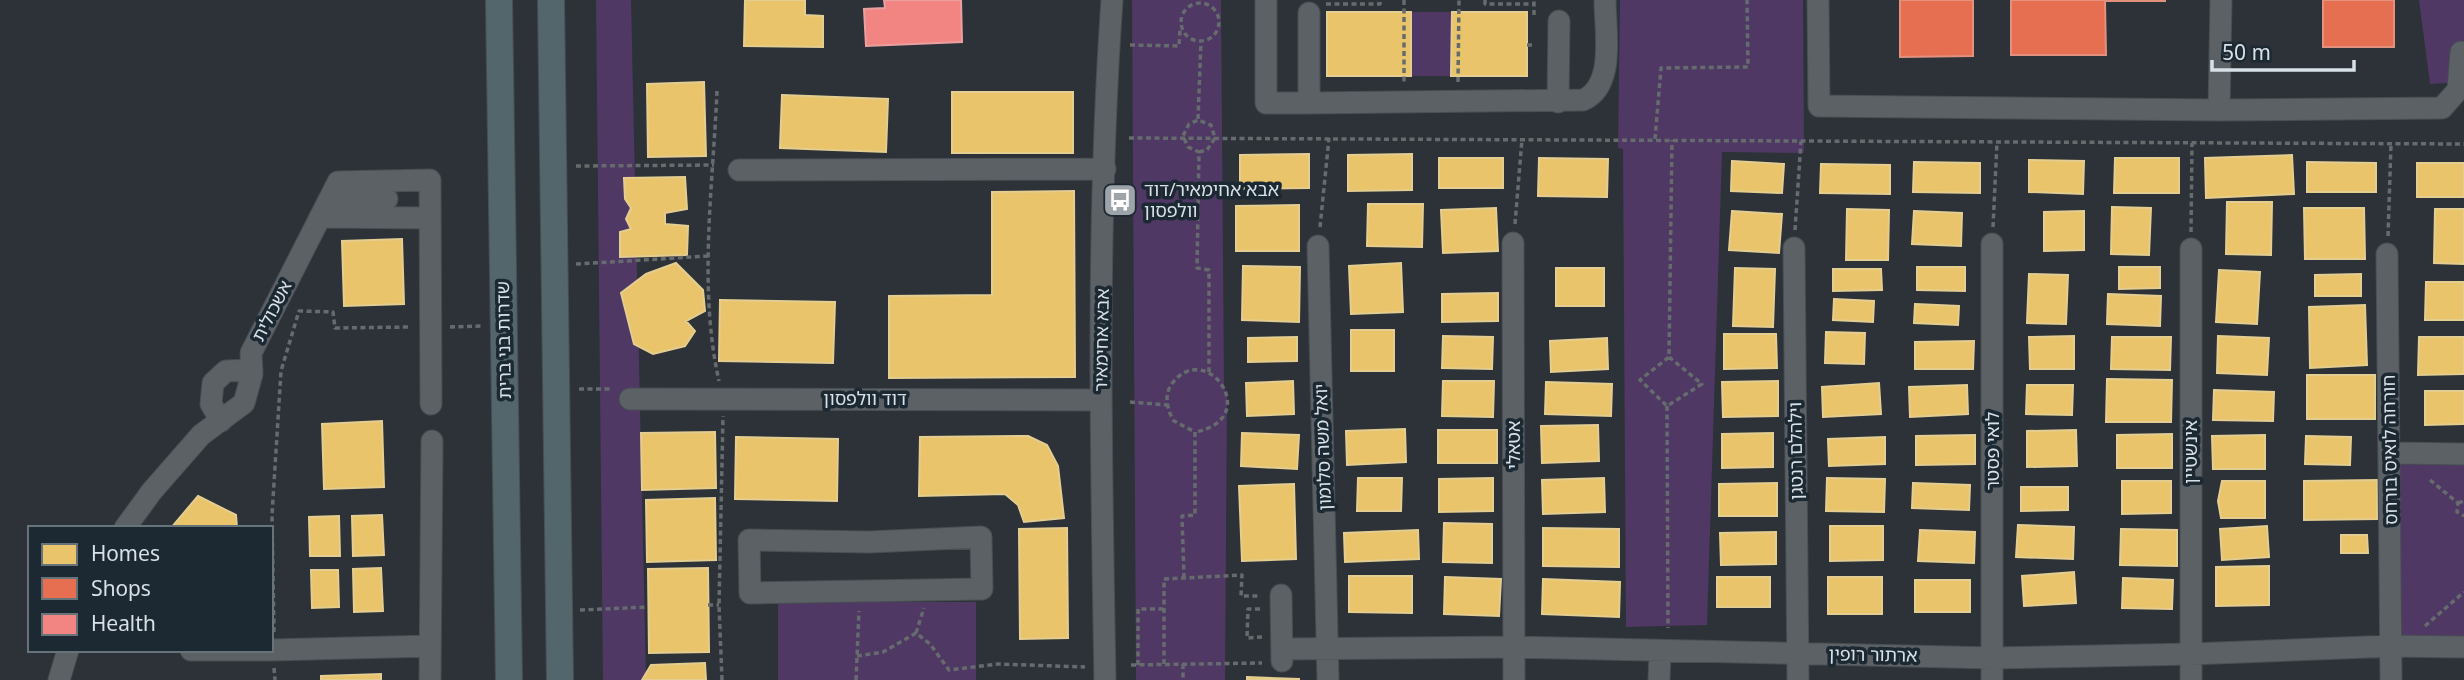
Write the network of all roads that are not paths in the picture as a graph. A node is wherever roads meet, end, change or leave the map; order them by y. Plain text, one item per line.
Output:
1 (499, 0) edge
2 (551, 0) edge
3 (1112, 0) edge
4 (1266, 0) edge
5 (1605, 0) edge
6 (1818, 0) edge
7 (2221, 0) edge
8 (1314, 9) road end
9 (1559, 22) dead end
10 (2461, 52) dead end
11 (1558, 102) junction
12 (1309, 103) junction
13 (2219, 110) junction
14 (1105, 169) junction
15 (739, 170) dead end
16 (387, 199) dead end
17 (329, 200) junction
18 (430, 218) junction
19 (1513, 243) road end
20 (1993, 244) road end
21 (1318, 246) road end
22 (1794, 248) road end
23 (2191, 249) road end
24 (2387, 254) road end
25 (252, 370) junction
26 (630, 399) road end
27 (1100, 400) junction
28 (431, 404) dead end
29 (220, 421) junction
30 (432, 441) dead end
31 (2391, 453) junction
32 (2464, 454) edge
33 (127, 526) edge
34 (860, 591) joint
35 (1272, 600) road end
36 (430, 646) junction
37 (2392, 646) junction
38 (1514, 647) junction
39 (2464, 647) edge
40 (1328, 648) junction
41 (273, 650) edge
42 (67, 652) edge
43 (1660, 652) junction
44 (1798, 654) junction
45 (2191, 654) junction
46 (1993, 658) junction
47 (59, 680) edge
48 (430, 680) edge
49 (509, 680) edge
50 (560, 680) edge
51 (1105, 680) edge
52 (1328, 680) edge
53 (1514, 680) edge
54 (1659, 680) edge
55 (1798, 680) edge
56 (1992, 680) edge
57 (2191, 680) edge
58 (2391, 680) edge

1 - 49 main road, שדרות בני ברית
2 - 50 main road
3 - 14 street, אבא אחימאיר
4 - 12 street
5 - 11 street
6 - 13 street
7 - 13 street
8 - 12 street
9 - 11 street
10 - 13 street
11 - 12 street
14 - 15 street
14 - 27 street, אבא אחימאיר
16 - 17 street
17 - 18 street
17 - 18 street
17 - 25 street, אשכולית
18 - 28 street
19 - 38 street, אטאלי
20 - 46 street, לואי פסטר
21 - 40 street, יואל משה סלומון
22 - 44 street, וילהלם רנטגן
23 - 45 street, אינשטיין
24 - 31 street, חורחה לואיס בורחס
25 - 29 street, אשכולית
25 - 29 street
26 - 27 street, דוד וולפסון
27 - 51 street, אבא אחימאיר
29 - 33 street, אשכולית
30 - 36 street
31 - 32 street
31 - 37 street, חורחה לואיס בורחס
34 - 34 street
35 - 40 street, ארתור רופין
36 - 41 street
36 - 48 street
37 - 39 street, ארתור רופין
37 - 45 street, ארתור רופין
37 - 58 street, חורחה לואיס בורחס
38 - 40 street, ארתור רופין
38 - 43 street, ארתור רופין
38 - 53 street, אטאלי
40 - 52 street, יואל משה סלומון
42 - 47 street
43 - 44 street, ארתור רופין
43 - 54 street
44 - 46 street, ארתור רופין
44 - 55 street, וילהלם רנטגן
45 - 46 street, ארתור רופין
45 - 57 street, אינשטיין
46 - 56 street, לואי פסטר

